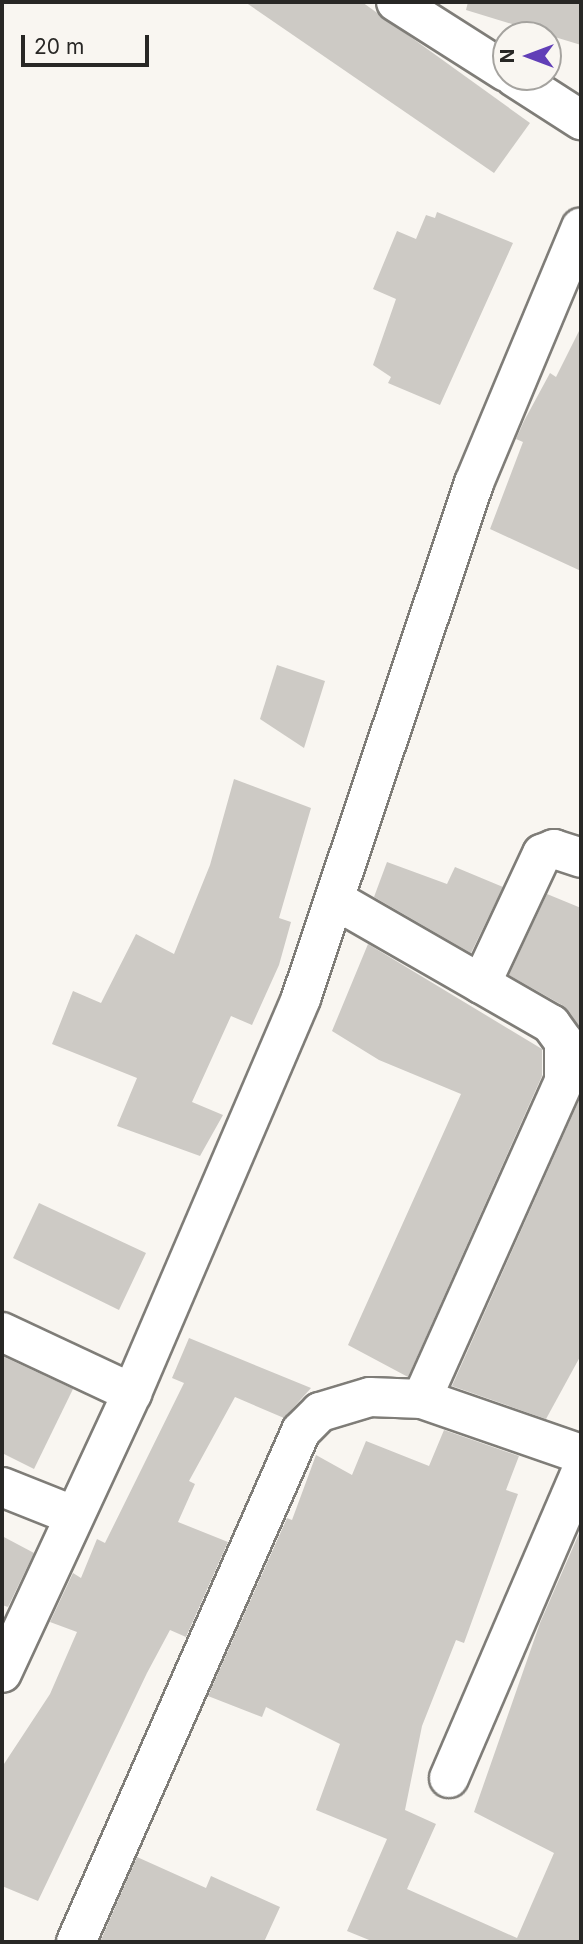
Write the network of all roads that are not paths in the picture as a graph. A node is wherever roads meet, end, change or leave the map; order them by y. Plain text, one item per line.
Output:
1 (396, 2) edge
2 (492, 63) edge
3 (536, 91) edge
4 (581, 120) edge
5 (581, 227) edge
6 (581, 858) edge
7 (337, 901) junction
8 (481, 984) junction
9 (572, 1085) edge
10 (2, 1332) edge
11 (132, 1393) junction
12 (422, 1399) junction
13 (581, 1454) edge
14 (581, 1471) edge
15 (2, 1487) edge
16 (70, 1514) junction
17 (2, 1673) edge
18 (449, 1778) dead end
19 (76, 1942) edge

1 - 2 street
3 - 4 street
5 - 7 street
6 - 8 street
7 - 8 street
7 - 11 street
8 - 9 street
9 - 12 street
10 - 11 street
11 - 16 street
12 - 13 street
12 - 19 street
14 - 18 street
15 - 16 street
16 - 17 street

